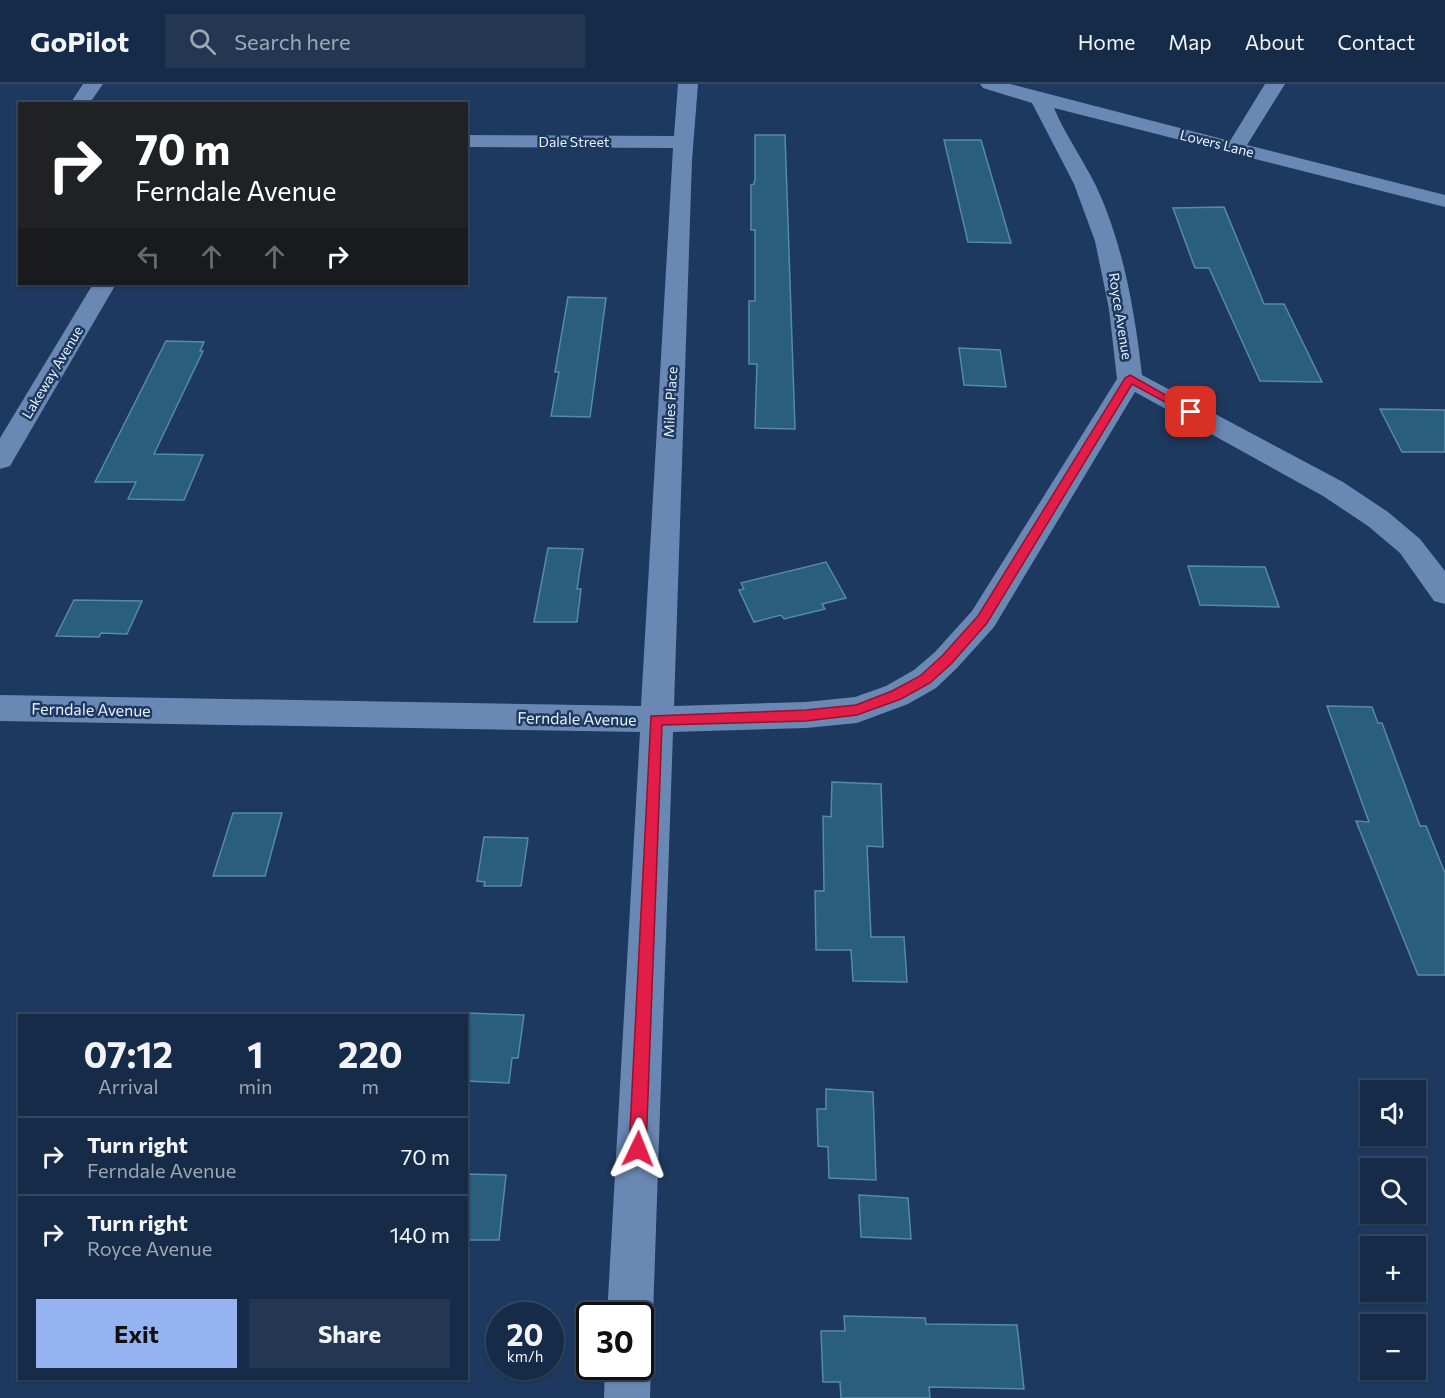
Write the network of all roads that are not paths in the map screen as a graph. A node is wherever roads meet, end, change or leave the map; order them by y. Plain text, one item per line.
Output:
1 (93, 84) edge
2 (688, 84) edge
3 (990, 84) edge
4 (1275, 84) edge
5 (1040, 99) junction
6 (80, 102) edge
7 (468, 141) edge
8 (682, 142) junction
9 (1236, 147) junction
10 (1445, 201) edge
11 (103, 285) edge
12 (1130, 378) junction
13 (0, 460) edge
14 (1445, 593) edge
15 (0, 708) edge
16 (656, 719) junction
17 (631, 1302) edge
18 (628, 1380) edge
19 (627, 1398) edge

1 - 6 street
2 - 8 street, Miles Place
3 - 5 street, Lovers Lane
4 - 9 street
5 - 9 street, Lovers Lane
5 - 12 street, Royce Avenue
7 - 8 street, Dale Street
8 - 16 street, Miles Place
9 - 10 street, Lovers Lane
11 - 13 street, Lakeway Avenue
12 - 14 street, Royce Avenue
12 - 16 street, Ferndale Avenue
15 - 16 street, Ferndale Avenue
16 - 17 street, Miles Place
18 - 19 street

